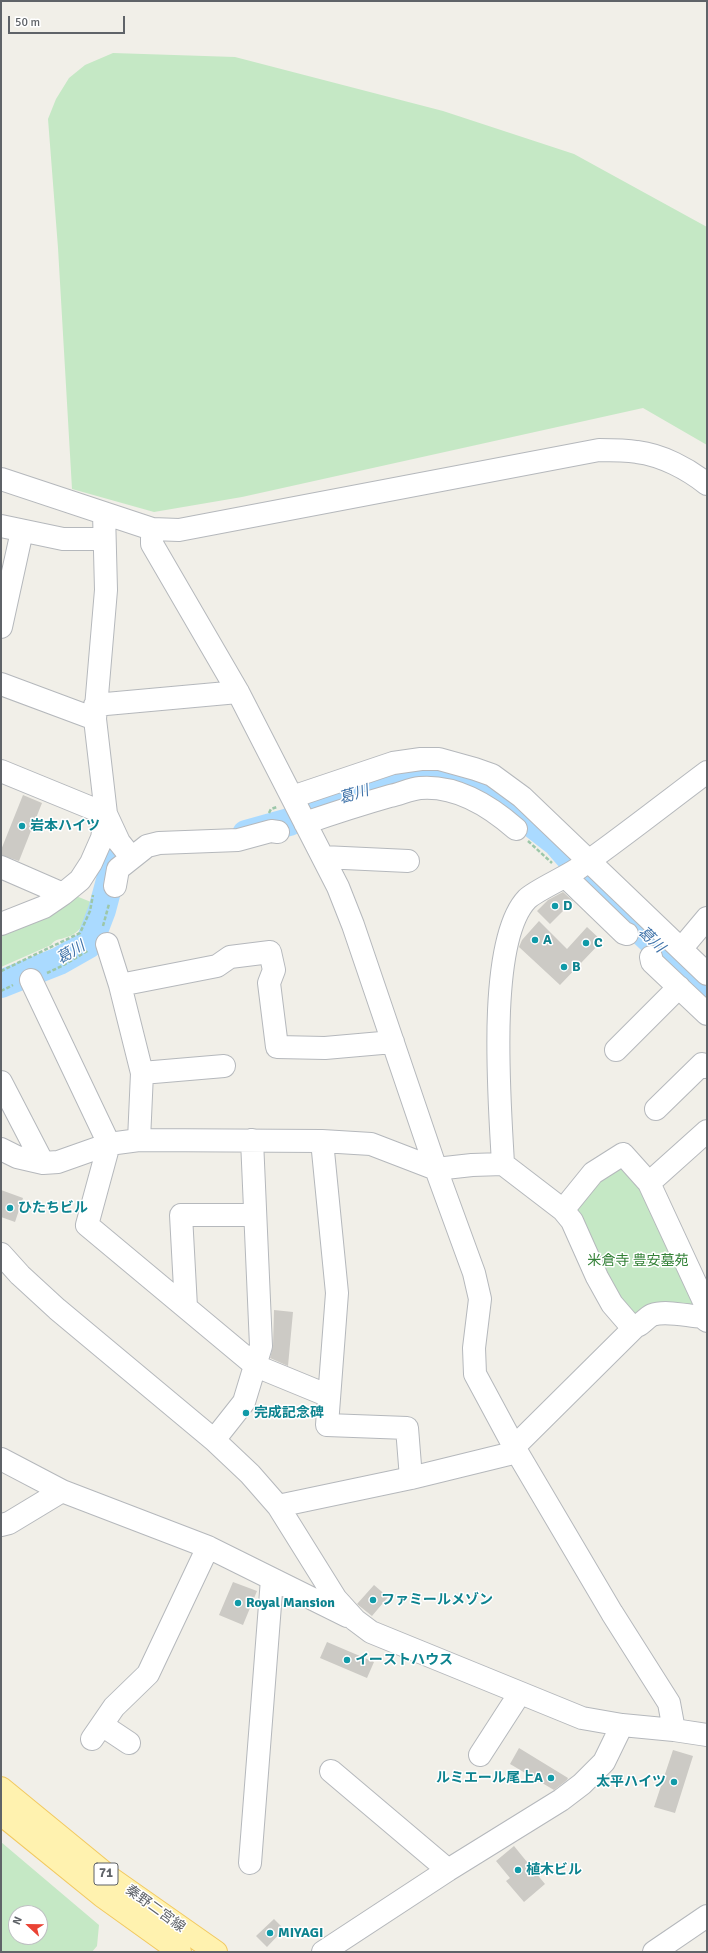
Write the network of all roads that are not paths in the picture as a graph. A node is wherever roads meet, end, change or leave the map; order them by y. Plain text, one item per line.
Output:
1 (1, 479) edge
2 (707, 484) edge
3 (104, 512) junction
4 (1, 526) edge
5 (152, 529) junction
6 (22, 531) junction
7 (104, 539) junction
8 (1, 627) edge
9 (1, 684) edge
10 (238, 692) junction
11 (95, 712) junction
12 (1, 771) edge
13 (707, 772) edge
14 (292, 797) junction
15 (106, 814) junction
16 (305, 822) junction
17 (516, 829) road end
18 (278, 832) dead end
19 (125, 849) junction
20 (323, 857) junction
21 (408, 861) dead end
22 (589, 861) junction
23 (1, 867) edge
24 (566, 877) junction
25 (115, 886) road end
26 (63, 894) junction
27 (707, 918) edge
28 (1, 924) edge
29 (627, 934) dead end
30 (100, 940) road end
31 (681, 949) junction
32 (651, 957) dead end
33 (707, 974) edge
34 (31, 980) road end
35 (120, 985) junction
36 (679, 988) junction
37 (707, 1014) edge
38 (393, 1042) junction
39 (616, 1050) dead end
40 (707, 1065) edge
41 (224, 1066) dead end
42 (142, 1073) junction
43 (1, 1082) edge
44 (656, 1109) dead end
45 (707, 1131) edge
46 (139, 1140) junction
47 (252, 1140) junction
48 (322, 1141) junction
49 (109, 1144) junction
50 (1, 1149) edge
51 (43, 1163) junction
52 (503, 1164) junction
53 (436, 1170) junction
54 (649, 1183) junction
55 (563, 1210) junction
56 (255, 1215) junction
57 (1, 1254) edge
58 (186, 1307) junction
59 (706, 1313) edge
60 (634, 1328) junction
61 (256, 1366) junction
62 (329, 1396) junction
63 (214, 1440) junction
64 (516, 1449) junction
65 (1, 1459) edge
66 (411, 1478) junction
67 (62, 1491) junction
68 (278, 1506) junction
69 (1, 1525) edge
70 (208, 1547) junction
71 (272, 1579) junction
72 (355, 1620) junction
73 (520, 1693) junction
74 (622, 1725) junction
75 (674, 1730) junction
76 (707, 1735) edge
77 (129, 1743) dead end
78 (480, 1755) dead end
79 (331, 1771) dead end
80 (1, 1788) edge
81 (1, 1814) edge
82 (250, 1863) dead end
83 (448, 1870) junction
84 (707, 1916) edge
85 (180, 1952) edge
86 (216, 1952) edge
87 (323, 1952) edge
88 (654, 1952) edge

1 - 3 street
2 - 5 street
3 - 5 street
3 - 7 street
4 - 6 street
5 - 10 street
6 - 7 street
6 - 8 street
7 - 11 street
9 - 11 street
10 - 11 street
10 - 14 street
11 - 15 street
12 - 15 street
13 - 22 street
14 - 16 street
14 - 22 street
15 - 19 street
15 - 26 street
16 - 17 street
16 - 20 street
18 - 19 street
19 - 25 street
20 - 21 street
20 - 38 street
22 - 24 street
22 - 31 street
23 - 26 street
24 - 29 street
24 - 52 street
26 - 28 street
27 - 31 street
30 - 35 street
31 - 33 street
32 - 36 street
34 - 49 street
35 - 38 street
35 - 42 street
36 - 37 street
36 - 39 street
38 - 53 street
40 - 44 street
41 - 42 street
42 - 46 street
43 - 51 street
45 - 54 street
46 - 47 street
46 - 49 street
47 - 48 street
47 - 56 street
48 - 53 street
48 - 62 street
49 - 51 street
49 - 58 street
50 - 51 street
52 - 53 street
52 - 55 street
53 - 64 street
54 - 55 street
54 - 59 street
55 - 60 street
56 - 58 street
56 - 61 street
57 - 63 street
58 - 61 street
59 - 60 street
60 - 64 street
61 - 62 street
61 - 63 street
62 - 66 street
63 - 68 street
64 - 66 street
64 - 75 street
65 - 67 street
66 - 68 street
67 - 69 street
67 - 70 street
68 - 72 street
70 - 71 street
70 - 77 street
71 - 72 street
71 - 82 street
72 - 73 street
73 - 74 street
73 - 78 street
74 - 75 street
74 - 83 street
75 - 76 street
79 - 83 street
80 - 86 main road, 秦野二宮線 / 71
81 - 85 main road, 秦野二宮線 / 71
83 - 87 street
84 - 88 street

